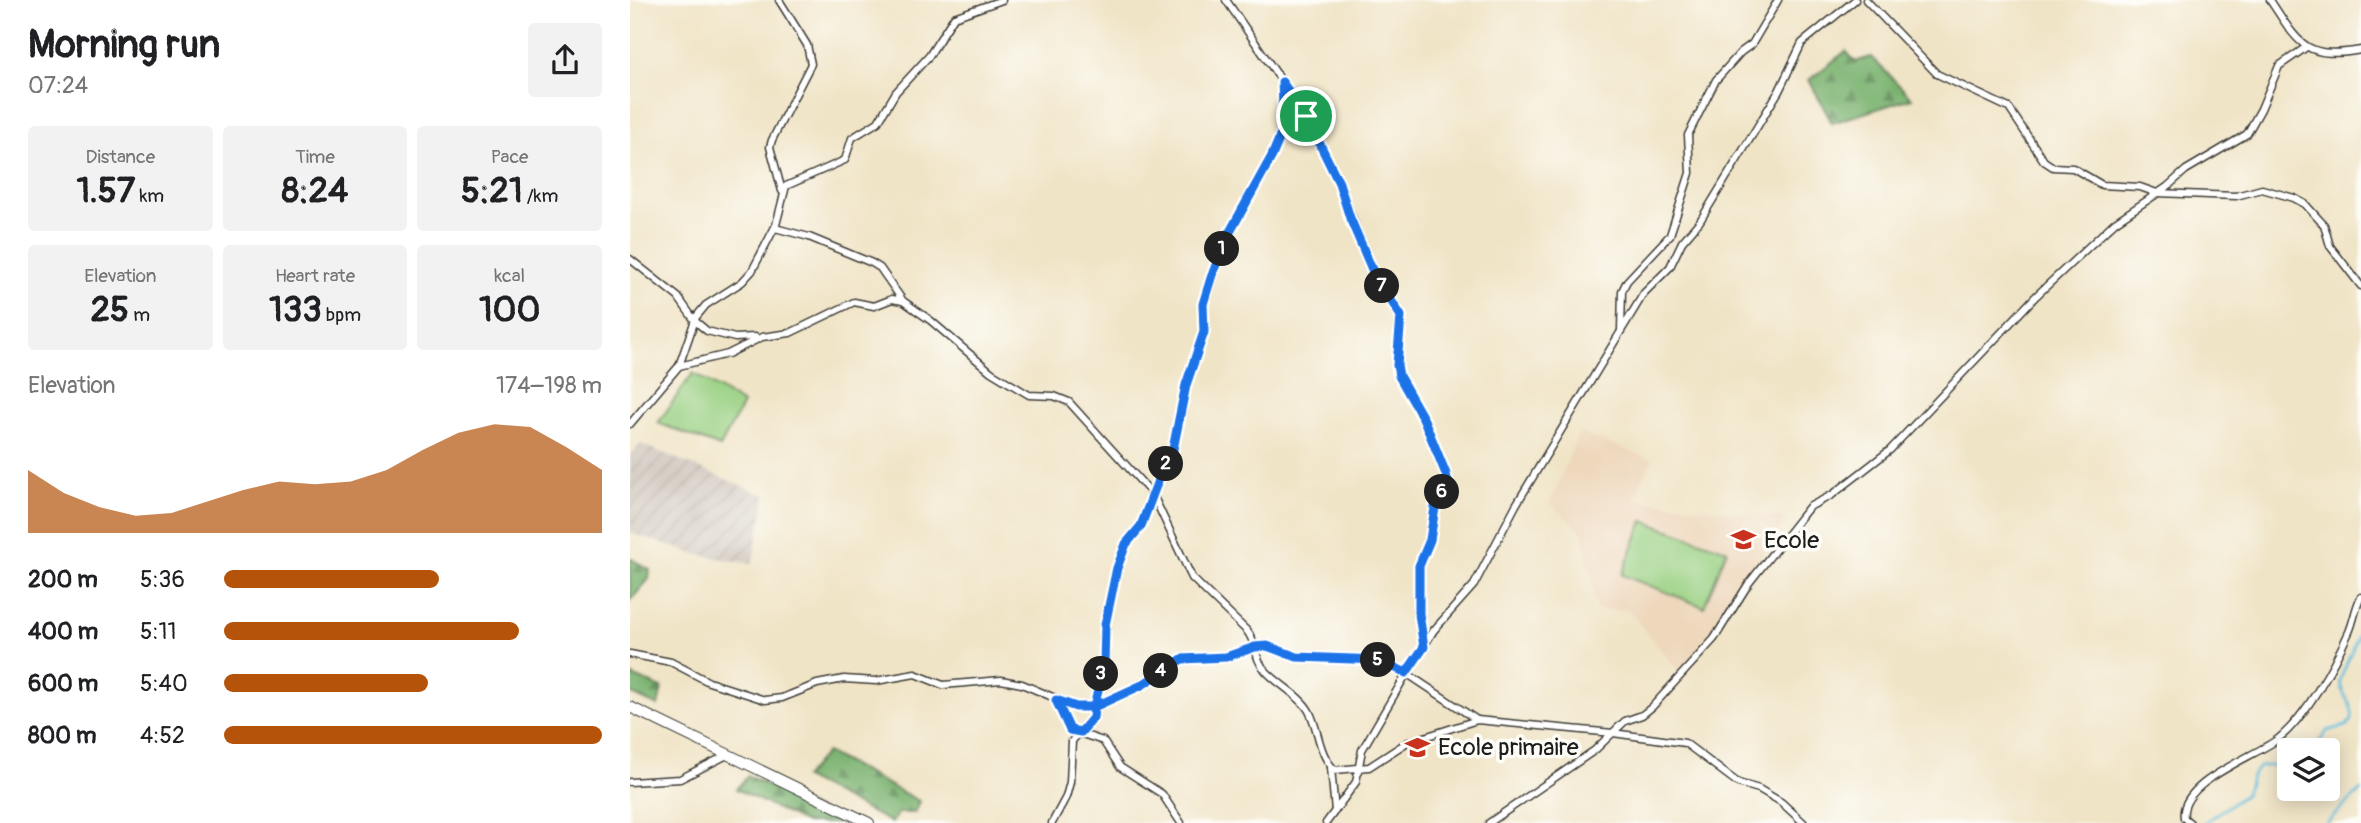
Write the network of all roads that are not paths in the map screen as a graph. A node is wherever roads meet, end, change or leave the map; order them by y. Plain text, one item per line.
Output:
1 (779, 0) edge
2 (1002, 0) edge
3 (1226, 0) edge
4 (1777, 0) edge
5 (1854, 0) edge
6 (1866, 0) edge
7 (2270, 0) edge
8 (1772, 4) edge
9 (2305, 48) junction
10 (2361, 50) edge
11 (1282, 82) junction
12 (782, 192) junction
13 (2157, 193) junction
14 (775, 228) junction
15 (630, 259) edge
16 (2361, 286) edge
17 (903, 300) junction
18 (695, 321) junction
19 (1621, 332) junction
20 (762, 337) junction
21 (679, 366) junction
22 (630, 424) edge
23 (1153, 495) junction
24 (2361, 597) edge
25 (1255, 647) junction
26 (1424, 647) junction
27 (630, 654) edge
28 (1406, 673) junction
29 (1056, 700) junction
30 (1094, 707) junction
31 (630, 708) edge
32 (1477, 720) junction
33 (1070, 730) junction
34 (1081, 732) junction
35 (1613, 733) junction
36 (1072, 741) junction
37 (729, 754) junction
38 (1331, 768) junction
39 (1358, 769) junction
40 (630, 782) edge
41 (1335, 811) junction
42 (869, 823) edge
43 (1052, 823) edge
44 (1181, 823) edge
45 (1326, 823) edge
46 (1489, 823) edge
47 (1804, 823) edge
48 (2190, 823) edge

1 - 12 street
2 - 12 street
3 - 11 street
4 - 8 street
5 - 19 street
6 - 13 street
7 - 9 street
8 - 19 street
9 - 10 street
9 - 13 street
11 - 23 street
11 - 26 street
12 - 14 street
13 - 16 street
13 - 35 street
14 - 17 street
14 - 18 street
15 - 18 street
17 - 20 street
17 - 23 street
18 - 20 street
18 - 21 street
19 - 26 street
20 - 21 street
21 - 22 street
23 - 25 street
23 - 30 street
24 - 48 street
25 - 28 street
25 - 30 street
25 - 38 street
26 - 28 street
27 - 29 street
28 - 32 street
28 - 39 street
29 - 30 street
29 - 33 street
30 - 34 street
31 - 37 main road
32 - 35 street
32 - 39 street
33 - 34 street
33 - 36 street
34 - 36 street
34 - 44 street
35 - 46 street
35 - 47 street
36 - 43 street
37 - 40 street
37 - 42 main road
38 - 39 street
38 - 41 street
39 - 41 street
41 - 45 street

